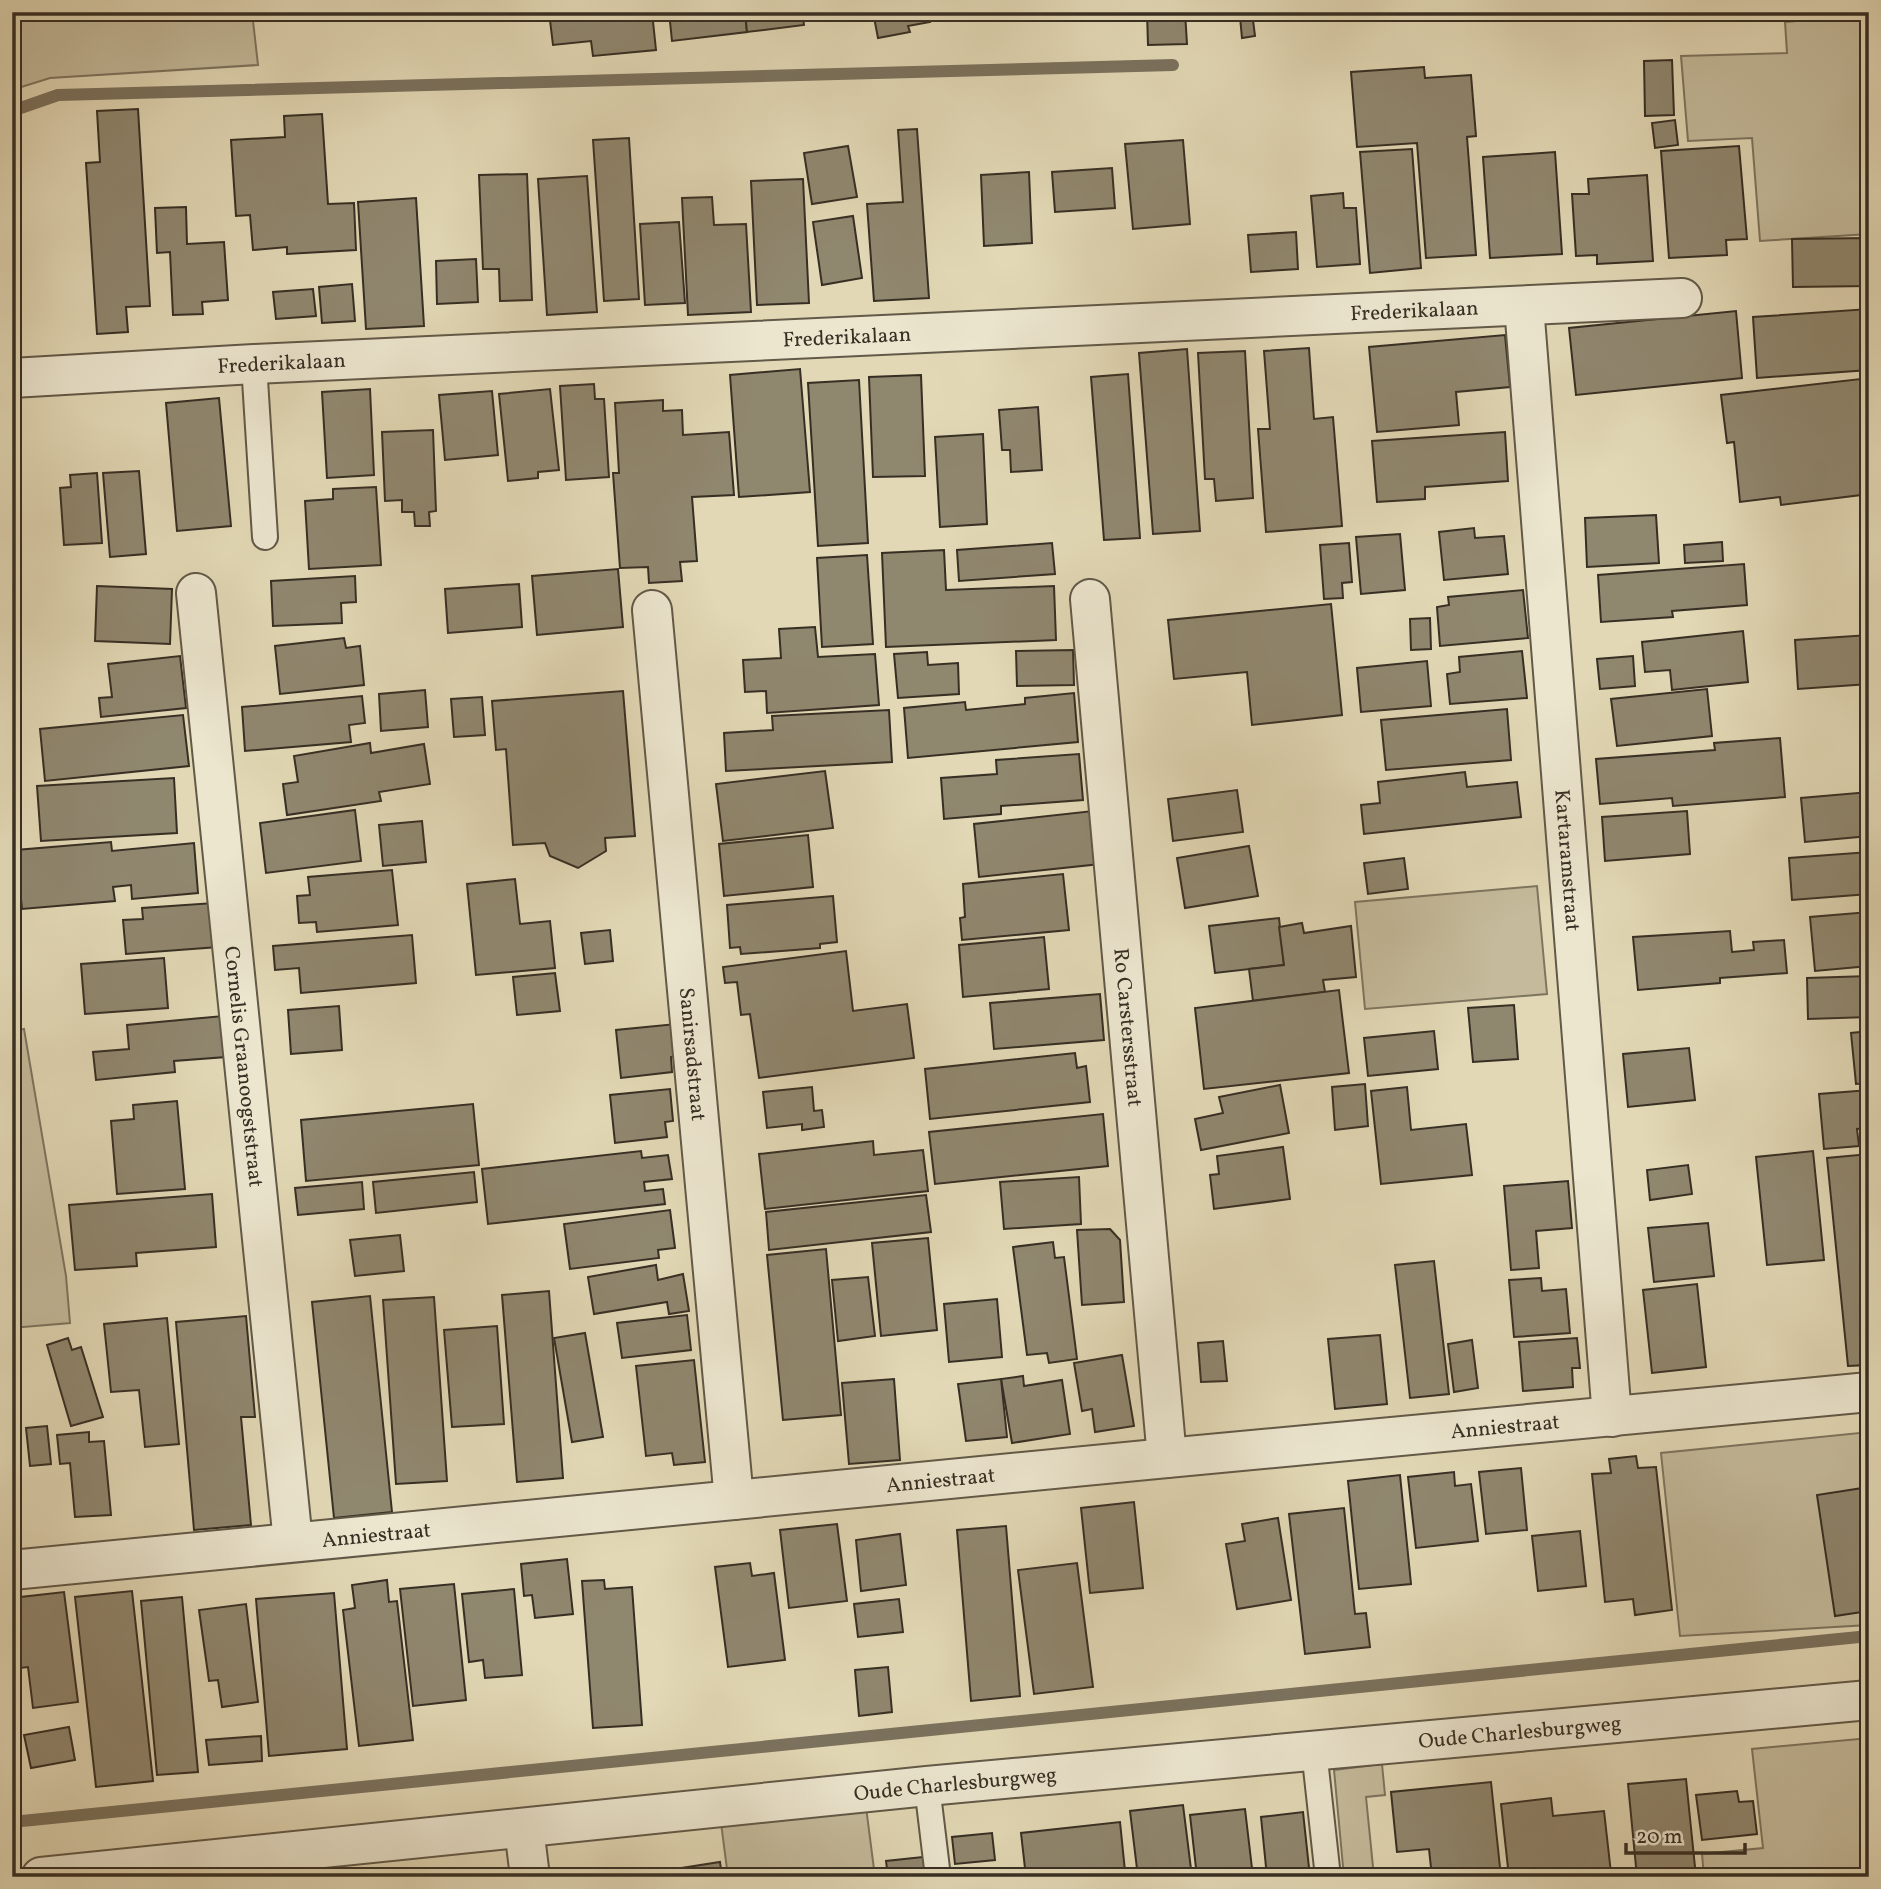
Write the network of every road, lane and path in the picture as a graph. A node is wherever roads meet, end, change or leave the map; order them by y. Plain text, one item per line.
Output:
1 (1682, 298) dead end
2 (1524, 306) junction
3 (254, 364) junction
4 (12, 378) edge
5 (265, 537) dead end
6 (196, 593) dead end
7 (1090, 599) dead end
8 (652, 610) dead end
9 (1869, 1392) edge
10 (1612, 1417) junction
11 (1167, 1458) junction
12 (734, 1500) junction
13 (293, 1542) junction
14 (12, 1570) edge
15 (1869, 1700) edge
16 (1314, 1750) junction
17 (927, 1786) junction
18 (524, 1828) junction
19 (41, 1877) edge
20 (530, 1877) edge
21 (938, 1877) edge
22 (1328, 1877) edge

1 - 2 street, Frederikalaan
2 - 3 street, Frederikalaan
2 - 10 street, Kartaramstraat
3 - 4 street, Frederikalaan
3 - 5 lane
6 - 13 street, Cornelis Graanoogststraat
7 - 11 street, Ro Carstersstraat
8 - 12 street, Sanirsadstraat
9 - 10 street, Anniestraat
10 - 11 street, Anniestraat
11 - 12 street, Anniestraat
12 - 13 street, Anniestraat
13 - 14 street, Anniestraat
15 - 16 street, Oude Charlesburgweg
16 - 17 street, Oude Charlesburgweg
16 - 22 lane
17 - 18 street, Oude Charlesburgweg
17 - 21 lane
18 - 19 street, Oude Charlesburgweg
18 - 20 street

